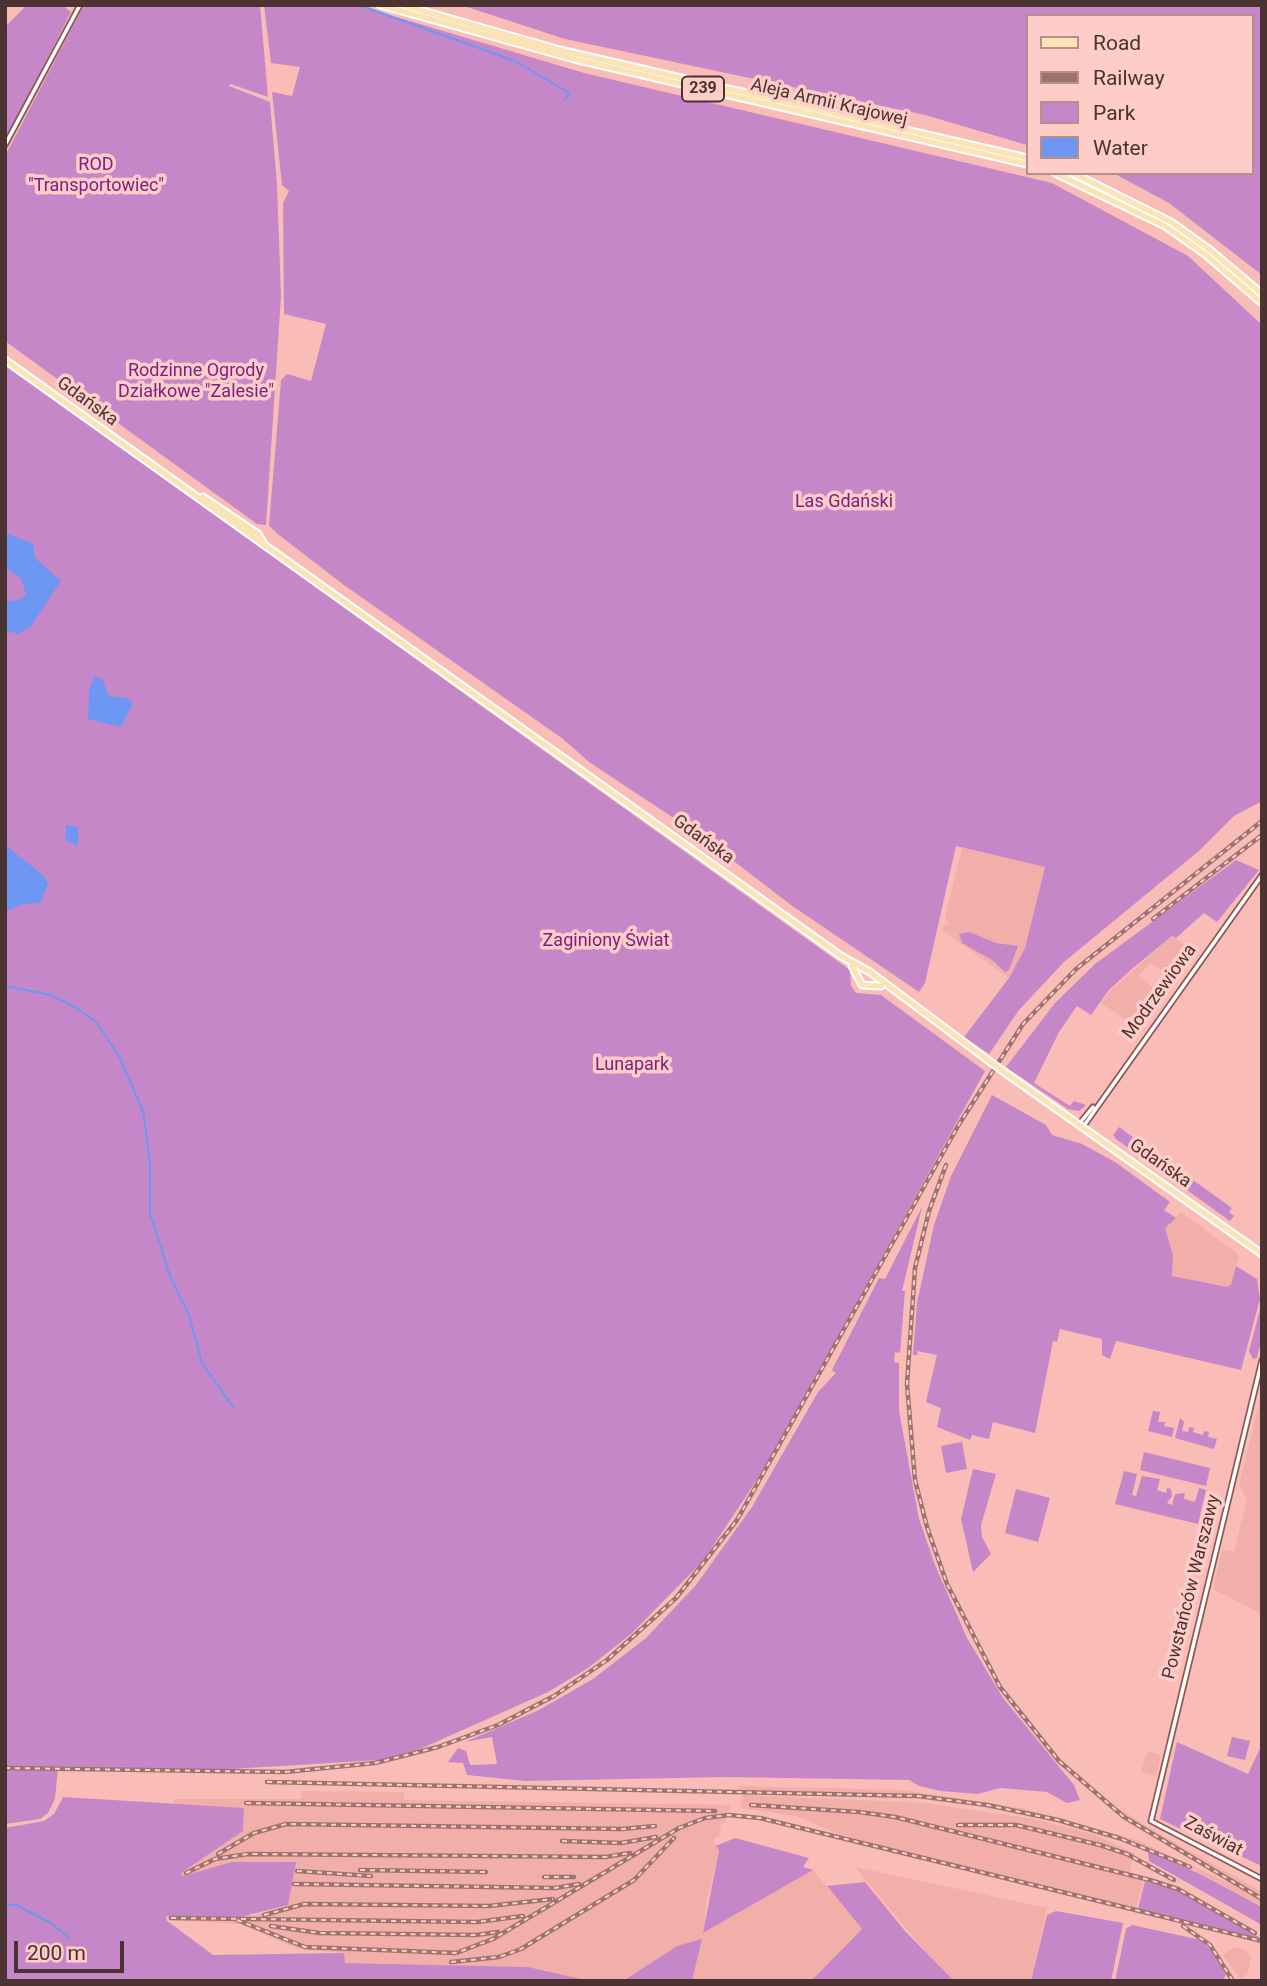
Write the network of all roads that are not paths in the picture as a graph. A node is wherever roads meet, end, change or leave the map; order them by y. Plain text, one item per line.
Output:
1 (80, 5) edge
2 (380, 5) edge
3 (402, 5) edge
4 (5, 145) edge
5 (1026, 158) edge
6 (1026, 164) edge
7 (1059, 175) edge
8 (1077, 175) edge
9 (1262, 294) edge
10 (1262, 303) edge
11 (5, 360) edge
12 (1262, 875) edge
13 (841, 956) junction
14 (865, 971) junction
15 (859, 976) junction
16 (873, 976) junction
17 (870, 984) junction
18 (893, 993) junction
19 (1095, 1107) junction
20 (1081, 1126) junction
21 (1262, 1254) edge
22 (1262, 1360) edge
23 (1151, 1821) joint
24 (1262, 1879) edge

1 - 4 street
2 - 6 main road, Aleja Armii Krajowej / 239
3 - 5 main road, Aleja Armii Krajowej / 239
7 - 10 main road
8 - 9 main road
11 - 13 main road, Gdańska
12 - 19 street, Modrzewiowa
13 - 14 main road, Gdańska
13 - 15 main road, Gdańska
14 - 15 main road
14 - 16 main road, Gdańska
15 - 17 main road, Gdańska
16 - 17 main road
16 - 18 main road
17 - 18 main road
18 - 20 main road, Gdańska, bridge
19 - 20 street, Modrzewiowa
19 - 20 street
20 - 21 main road, Gdańska
22 - 23 street, Powstańców Warszawy
23 - 24 street, Zaświat

